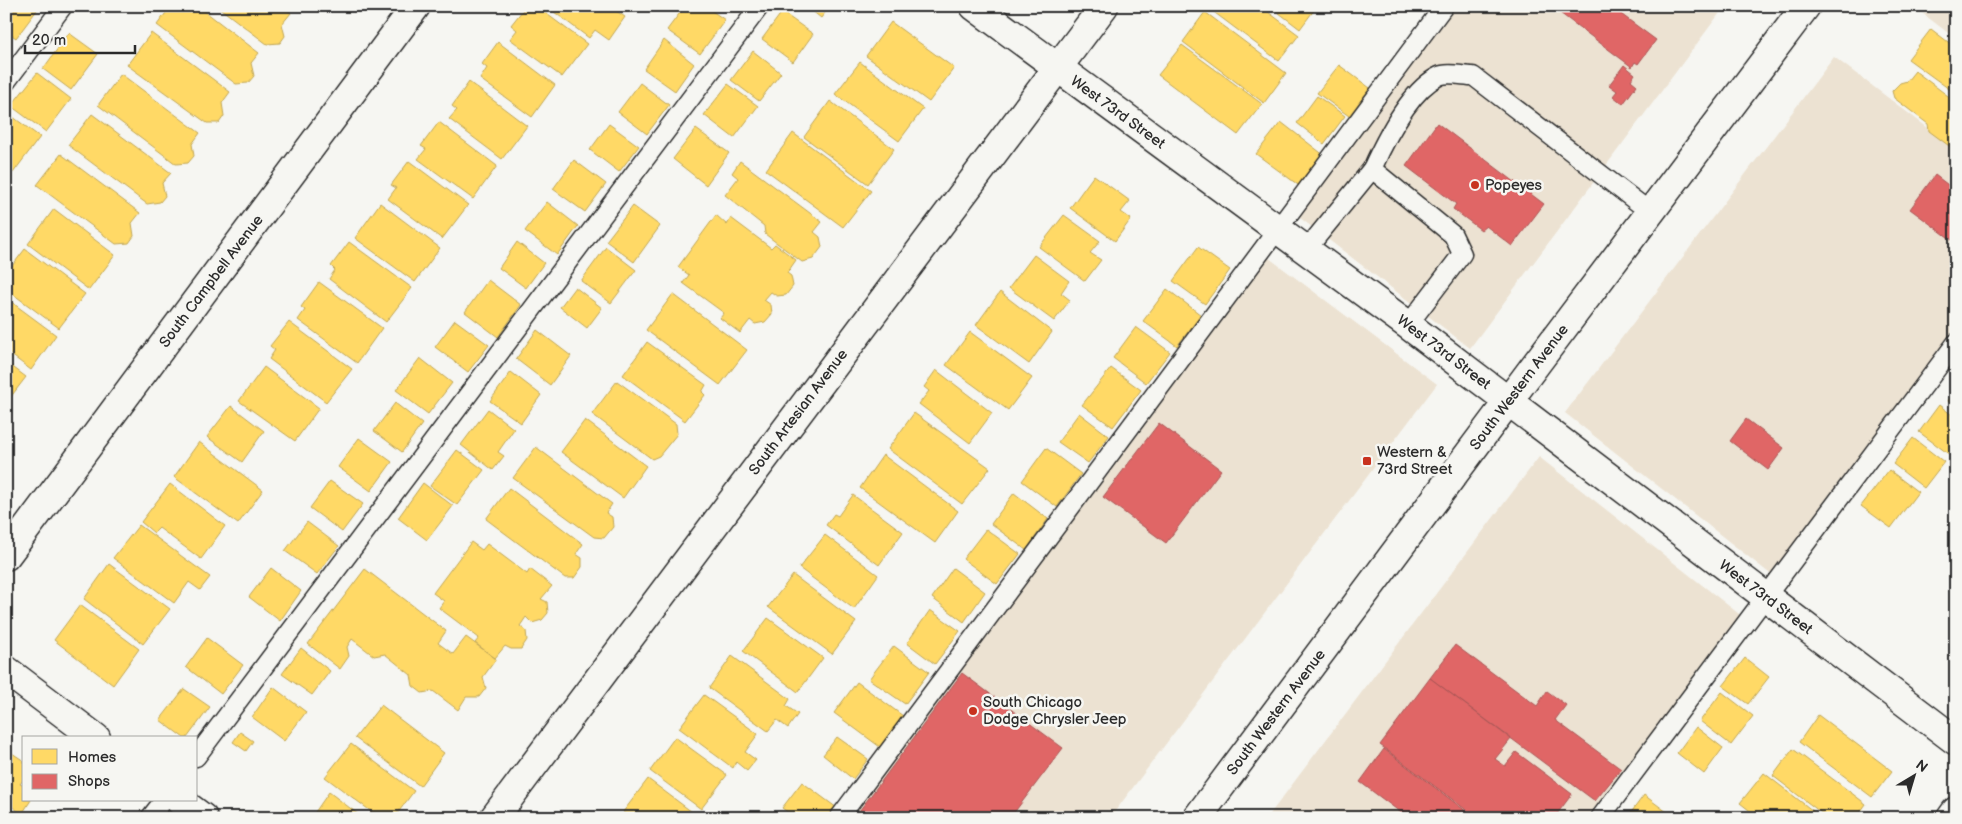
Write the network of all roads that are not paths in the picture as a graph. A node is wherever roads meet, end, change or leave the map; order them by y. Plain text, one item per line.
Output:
1 (63, 6) edge
2 (416, 6) edge
3 (760, 6) edge
4 (974, 6) edge
5 (1104, 6) edge
6 (1444, 6) edge
7 (1806, 6) edge
8 (1057, 68) junction
9 (6, 82) edge
10 (1372, 169) junction
11 (1650, 212) junction
12 (1278, 228) junction
13 (1306, 250) junction
14 (1408, 326) junction
15 (1956, 343) edge
16 (1508, 400) junction
17 (6, 556) edge
18 (1766, 596) junction
19 (6, 670) edge
20 (93, 736) edge
21 (1956, 740) edge
22 (198, 754) edge
23 (162, 802) edge
24 (182, 802) edge
25 (1956, 811) edge
26 (150, 818) edge
27 (202, 818) edge
28 (494, 818) edge
29 (838, 818) edge
30 (1197, 818) edge
31 (1600, 818) edge
32 (1950, 818) edge

1 - 9 lane
2 - 17 street, South Campbell Avenue
3 - 22 lane
4 - 8 street, West 73rd Street
5 - 8 street, South Artesian Avenue
6 - 12 lane
7 - 11 street, South Western Avenue
8 - 12 street, West 73rd Street
8 - 28 street, South Artesian Avenue
10 - 11 lane
10 - 13 lane
10 - 14 lane
11 - 16 street, South Western Avenue
12 - 13 street, West 73rd Street
12 - 29 lane
13 - 14 street, West 73rd Street
14 - 16 street, West 73rd Street
15 - 18 lane
16 - 18 street, West 73rd Street
16 - 30 street, South Western Avenue
18 - 21 street, West 73rd Street
18 - 31 lane
19 - 20 street
23 - 26 lane
24 - 27 street
25 - 32 street

